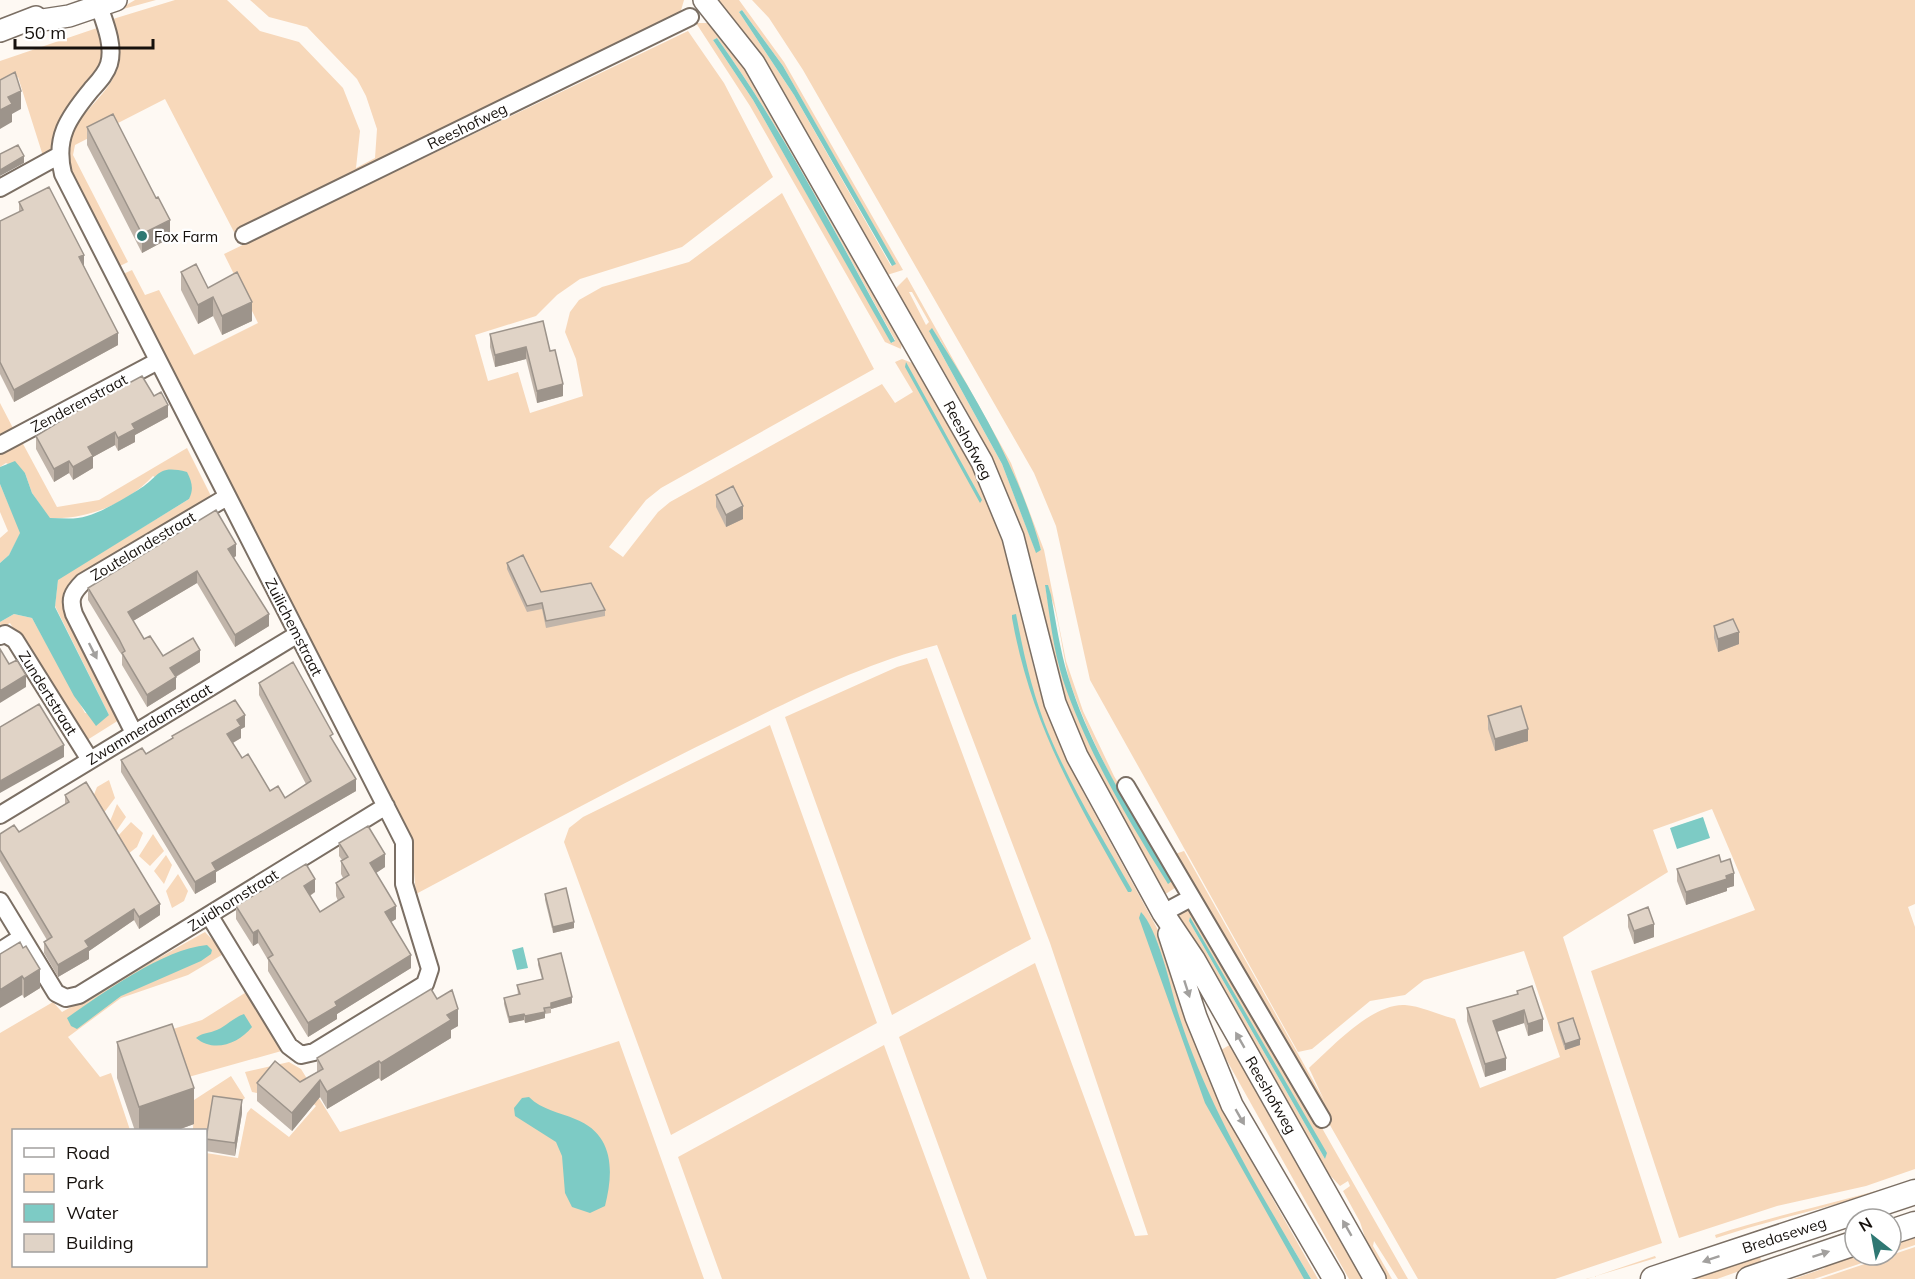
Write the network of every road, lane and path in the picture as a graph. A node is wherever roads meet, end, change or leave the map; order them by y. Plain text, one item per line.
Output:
1 (75, 0) edge
2 (704, 0) edge
3 (104, 2) edge
4 (690, 17) dead end
5 (23, 23) junction
6 (0, 31) edge
7 (58, 156) junction
8 (0, 188) edge
9 (243, 235) dead end
10 (158, 361) junction
11 (0, 445) edge
12 (227, 497) junction
13 (298, 634) junction
14 (0, 636) edge
15 (134, 733) junction
16 (90, 760) junction
17 (1126, 786) dead end
18 (386, 806) junction
19 (0, 815) edge
20 (1191, 898) junction
21 (0, 901) edge
22 (1163, 913) junction
23 (209, 915) junction
24 (22, 937) junction
25 (0, 951) edge
26 (1322, 1119) dead end
27 (1915, 1192) edge
28 (1786, 1233) junction
29 (1843, 1247) edge
30 (1794, 1262) junction
31 (1334, 1279) edge
32 (1375, 1279) edge
33 (1653, 1279) edge
34 (1749, 1279) edge

1 - 5 street
2 - 22 street, Reeshofweg
3 - 5 street
3 - 7 street
4 - 9 street, Reeshofweg
5 - 6 street
7 - 8 street
7 - 10 street, Zuilichemstraat
10 - 11 street, Zenderenstraat
10 - 12 street, Zuilichemstraat
12 - 13 street, Zuilichemstraat
12 -> 15 street, Zoutelandestraat
13 - 15 street, Zwammerdamstraat
13 - 18 street, Zuilichemstraat
14 - 16 street, Zundertstraat
15 - 16 street, Zwammerdamstraat
16 - 19 street, Zwammerdamstraat
17 - 20 street, Reeshofweg
18 - 23 street, Zuidhornstraat
18 - 23 street, Zuilichemstraat
20 - 22 street
20 - 26 street, Reeshofweg
21 - 24 street
22 -> 31 street, Reeshofweg
32 -> 22 street, Reeshofweg
23 - 24 street, Zuidhornstraat
24 - 25 street
27 - 28 main road, Bredaseweg
28 - 30 main road
28 -> 33 main road, Bredaseweg
30 -> 29 main road, Bredaseweg
30 - 34 main road, Bredaseweg

